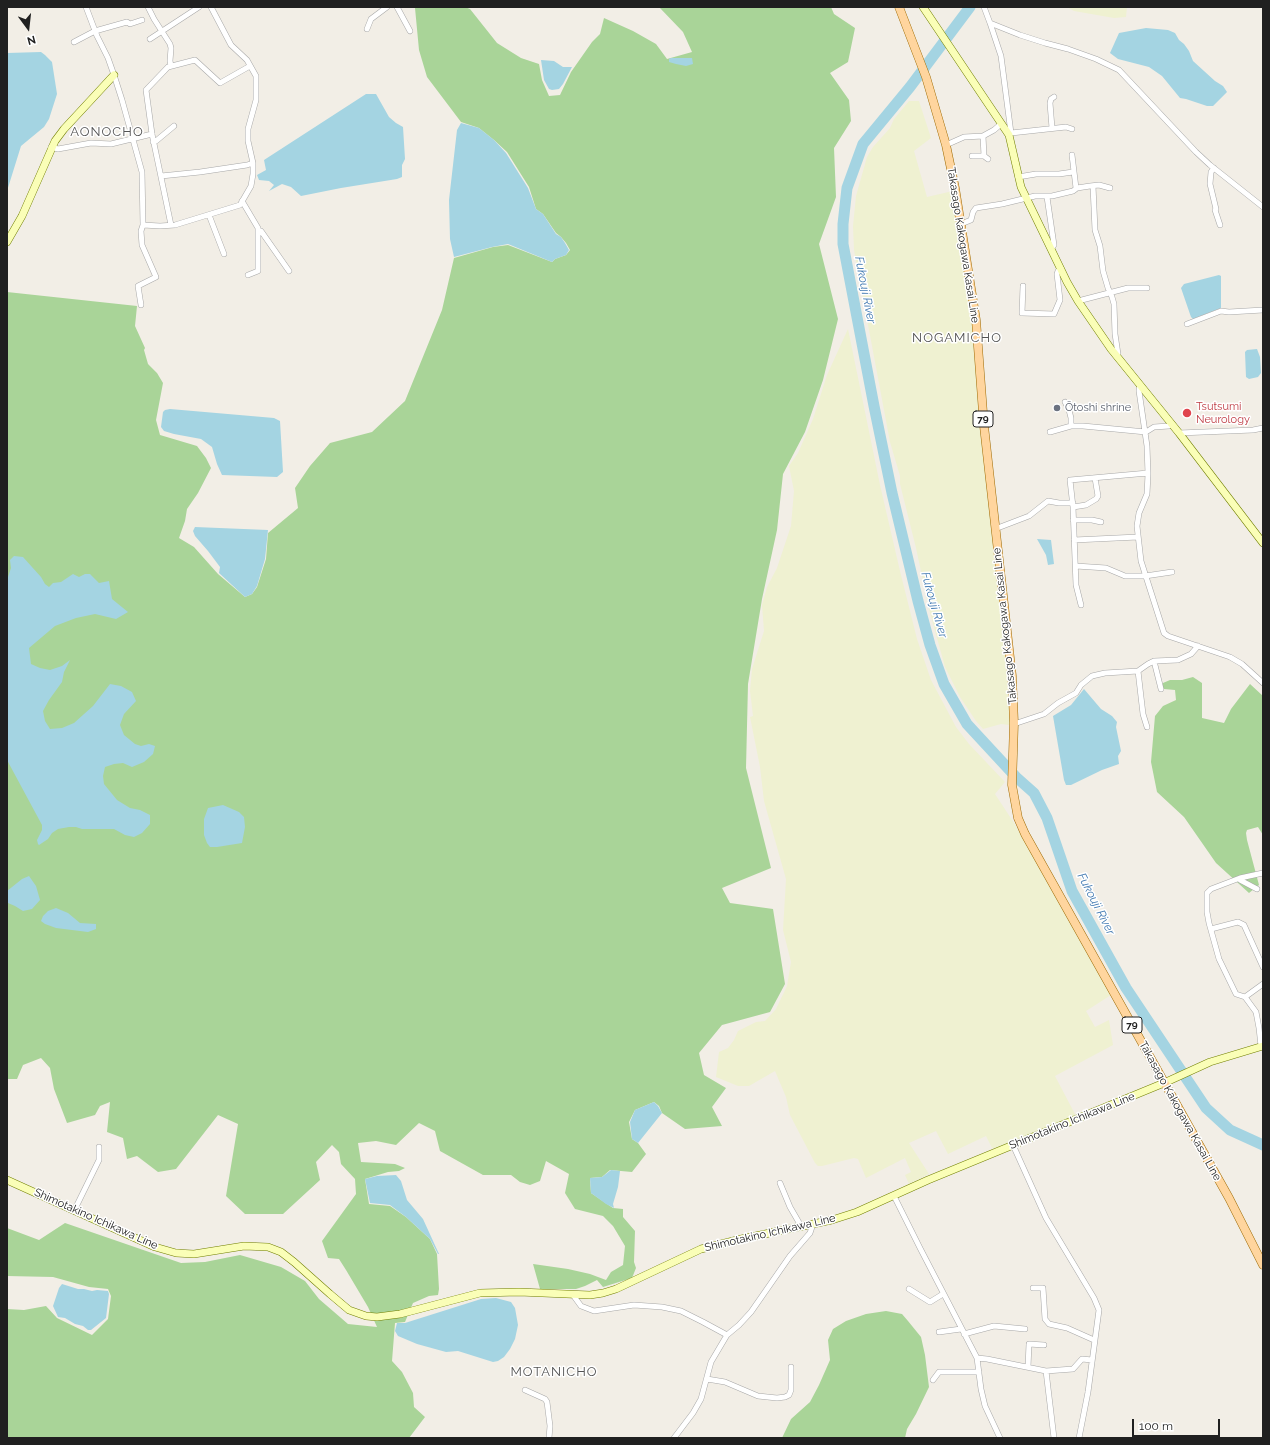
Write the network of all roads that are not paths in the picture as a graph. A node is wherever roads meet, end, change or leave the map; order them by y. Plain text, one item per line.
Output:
1 (86, 7) edge
2 (148, 7) edge
3 (199, 7) edge
4 (211, 7) edge
5 (387, 7) edge
6 (397, 7) edge
7 (899, 7) edge
8 (923, 7) edge
9 (984, 7) edge
10 (142, 20) dead end
11 (990, 22) junction
12 (368, 29) dead end
13 (95, 31) junction
14 (410, 31) dead end
15 (163, 32) junction
16 (150, 39) dead end
17 (74, 42) dead end
18 (171, 66) junction
19 (250, 66) junction
20 (114, 75) junction
21 (1054, 97) dead end
22 (1001, 124) junction
23 (174, 126) dead end
24 (1052, 128) junction
25 (1072, 129) dead end
26 (152, 134) junction
27 (1010, 134) junction
28 (982, 136) junction
29 (133, 139) junction
30 (153, 142) junction
31 (946, 145) junction
32 (51, 147) junction
33 (972, 156) dead end
34 (1072, 156) dead end
35 (253, 163) junction
36 (1214, 168) junction
37 (1073, 172) junction
38 (161, 176) junction
39 (1018, 177) junction
40 (1093, 186) junction
41 (1076, 188) junction
42 (1110, 188) dead end
43 (1047, 197) junction
44 (1026, 198) junction
45 (242, 201) junction
46 (1263, 206) edge
47 (209, 215) junction
48 (143, 224) junction
49 (961, 224) junction
50 (171, 225) junction
51 (1220, 226) dead end
52 (258, 231) junction
53 (7, 242) edge
54 (1051, 249) junction
55 (224, 254) dead end
56 (1061, 268) junction
57 (289, 271) dead end
58 (248, 275) dead end
59 (1023, 286) dead end
60 (1147, 288) dead end
61 (1110, 292) junction
62 (1078, 301) junction
63 (141, 305) dead end
64 (1263, 310) edge
65 (1187, 324) dead end
66 (1116, 356) junction
67 (1140, 385) junction
68 (1065, 402) dead end
69 (1172, 424) junction
70 (1071, 426) junction
71 (1263, 428) edge
72 (1050, 432) dead end
73 (1145, 432) junction
74 (1179, 433) junction
75 (1148, 473) junction
76 (1095, 478) junction
77 (1073, 505) junction
78 (1073, 520) junction
79 (1101, 522) dead end
80 (995, 529) junction
81 (1138, 537) junction
82 (1074, 540) junction
83 (1263, 543) edge
84 (1076, 566) junction
85 (1172, 572) dead end
86 (1145, 576) junction
87 (1081, 605) dead end
88 (1198, 646) junction
89 (1154, 662) junction
90 (1138, 671) junction
91 (1263, 683) edge
92 (1161, 689) dead end
93 (1014, 722) junction
94 (1147, 727) dead end
95 (1263, 873) edge
96 (1240, 878) junction
97 (1257, 889) dead end
98 (1211, 929) junction
99 (1263, 967) edge
100 (1263, 984) edge
101 (1245, 997) junction
102 (1262, 1046) edge
103 (1164, 1083) junction
104 (1012, 1145) junction
105 (99, 1147) dead end
106 (7, 1180) edge
107 (780, 1183) dead end
108 (894, 1196) junction
109 (74, 1211) junction
110 (813, 1224) junction
111 (801, 1226) junction
112 (1263, 1265) edge
113 (1033, 1288) dead end
114 (909, 1289) dead end
115 (943, 1294) junction
116 (573, 1295) junction
117 (1025, 1329) dead end
118 (963, 1331) junction
119 (939, 1332) dead end
120 (727, 1335) junction
121 (1094, 1340) junction
122 (1044, 1345) dead end
123 (977, 1358) junction
124 (1092, 1360) junction
125 (791, 1367) dead end
126 (1028, 1367) junction
127 (1046, 1371) junction
128 (979, 1372) junction
129 (707, 1379) junction
130 (933, 1380) dead end
131 (525, 1390) dead end
132 (549, 1438) edge
133 (674, 1438) edge
134 (1000, 1438) edge
135 (1054, 1438) edge
136 (1079, 1438) edge

1 - 13 street
2 - 15 street
3 - 15 street
4 - 19 street
5 - 12 street
6 - 14 street
7 - 31 main road, Takasago Kakogawa Kasai Line / 79
8 - 22 main road
9 - 11 street
10 - 13 street
11 - 27 street
11 - 36 street
13 - 17 street
13 - 20 street
15 - 16 street
15 - 18 street
18 - 19 street
18 - 26 street
19 - 35 street
20 - 29 street
20 - 32 main road
21 - 24 street
22 - 27 main road
22 - 28 street
23 - 30 street
24 - 25 street
24 - 27 street
26 - 29 street
26 - 30 street
27 - 39 main road
28 - 31 street
28 - 33 street
29 - 32 street
29 - 48 street
30 - 38 street
31 - 49 main road, Takasago Kakogawa Kasai Line / 79
32 - 53 main road
34 - 37 street
35 - 38 street
35 - 45 street
36 - 46 street
36 - 51 street
37 - 39 street
37 - 41 street
38 - 50 street
39 - 44 main road
40 - 41 street
40 - 42 street
40 - 61 street
41 - 43 street
43 - 44 street
43 - 54 street
44 - 49 street
44 - 54 main road
45 - 47 street
45 - 52 street
47 - 50 street
47 - 55 street
48 - 50 street
48 - 63 street
49 - 80 main road, Takasago Kakogawa Kasai Line / 79
52 - 57 street
52 - 58 street
54 - 56 main road
56 - 59 street
56 - 62 main road
60 - 61 street
61 - 62 street
61 - 66 street
62 - 66 main road
64 - 65 street
66 - 67 main road
67 - 69 main road
67 - 73 street
68 - 70 street
69 - 73 street
69 - 74 main road
70 - 72 street
70 - 73 street
71 - 74 street
73 - 75 street
74 - 83 main road
75 - 76 street
75 - 81 street
76 - 77 street
76 - 77 street
77 - 78 street
77 - 80 street
78 - 79 street
78 - 82 street
80 - 93 main road, Takasago Kakogawa Kasai Line / 79
81 - 82 street
81 - 86 street
82 - 84 street
84 - 86 street
84 - 87 street
85 - 86 street
86 - 88 street
88 - 89 street
88 - 91 street
89 - 90 street
89 - 92 street
90 - 93 street
90 - 94 street
93 - 103 main road, Takasago Kakogawa Kasai Line / 79
95 - 96 street
96 - 97 street
96 - 98 street
98 - 99 street
98 - 101 street
100 - 101 street
101 - 102 street
102 - 103 main road, Shimotakino Ichikawa Line
103 - 104 main road, Shimotakino Ichikawa Line
103 - 112 main road, Takasago Kakogawa Kasai Line / 79
104 - 108 main road, Shimotakino Ichikawa Line
104 - 121 street
105 - 109 street
106 - 109 main road, Shimotakino Ichikawa Line
107 - 111 street
108 - 110 main road, Shimotakino Ichikawa Line
108 - 115 street
109 - 116 main road, Shimotakino Ichikawa Line
110 - 111 main road, Shimotakino Ichikawa Line
110 - 120 street
111 - 116 main road, Shimotakino Ichikawa Line
113 - 121 street
114 - 115 street
115 - 118 street
116 - 120 street
117 - 118 street
118 - 119 street
118 - 123 street
120 - 129 street
121 - 124 street
122 - 126 street
123 - 126 street
123 - 128 street
124 - 127 street
124 - 136 street
125 - 129 street
126 - 127 street
127 - 135 street
128 - 130 street
128 - 134 street
129 - 133 street
131 - 132 street

